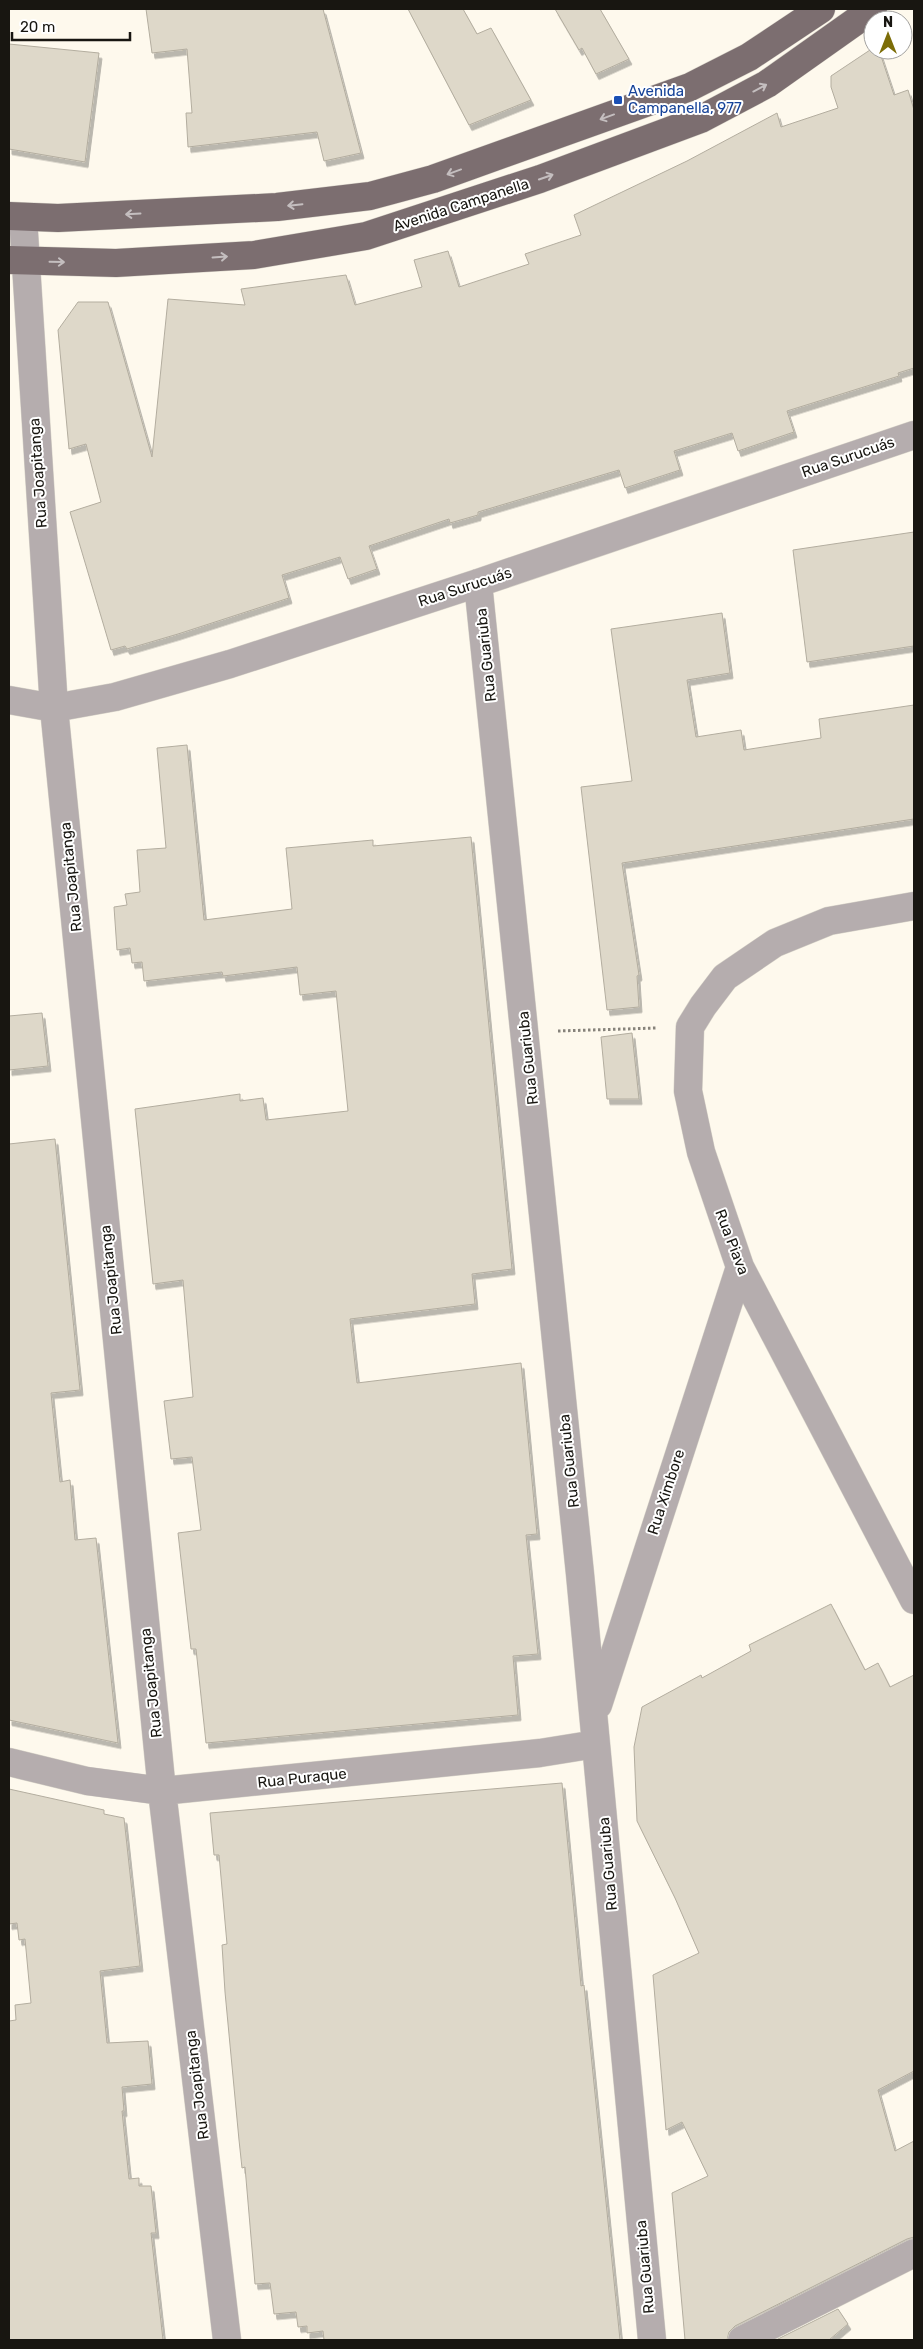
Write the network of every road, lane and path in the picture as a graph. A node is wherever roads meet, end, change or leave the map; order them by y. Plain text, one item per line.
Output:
1 (821, 9) edge
2 (873, 9) edge
3 (16, 217) edge
4 (17, 260) edge
5 (914, 435) edge
6 (478, 582) junction
7 (9, 700) edge
8 (54, 708) junction
9 (914, 906) edge
10 (690, 1028) junction
11 (525, 1031) junction
12 (740, 1267) junction
13 (914, 1600) edge
14 (594, 1717) junction
15 (596, 1744) junction
16 (9, 1762) edge
17 (162, 1790) junction
18 (914, 2253) edge
19 (227, 2340) edge
20 (652, 2340) edge
21 (742, 2340) edge

1 -> 3 main road
4 -> 2 main road, Avenida Campanella
3 - 4 street, Rua Joapitanga
4 - 8 street, Rua Joapitanga
5 - 6 street, Rua Surucuás
6 - 8 street, Rua Surucuás
6 - 11 street, Rua Guariuba
7 - 8 street, Rua Surucuás
8 - 17 street, Rua Joapitanga
9 - 10 street, Rua Piava
10 - 11 path
10 - 12 street, Rua Piava
11 - 14 street, Rua Guariuba
12 - 13 street, Rua Piava
12 - 14 street, Rua Ximbore
14 - 15 street, Rua Guariuba
15 - 17 street, Rua Puraque
15 - 20 street, Rua Guariuba
16 - 17 street, Rua Puraque
17 - 19 street, Rua Joapitanga
18 - 21 street

